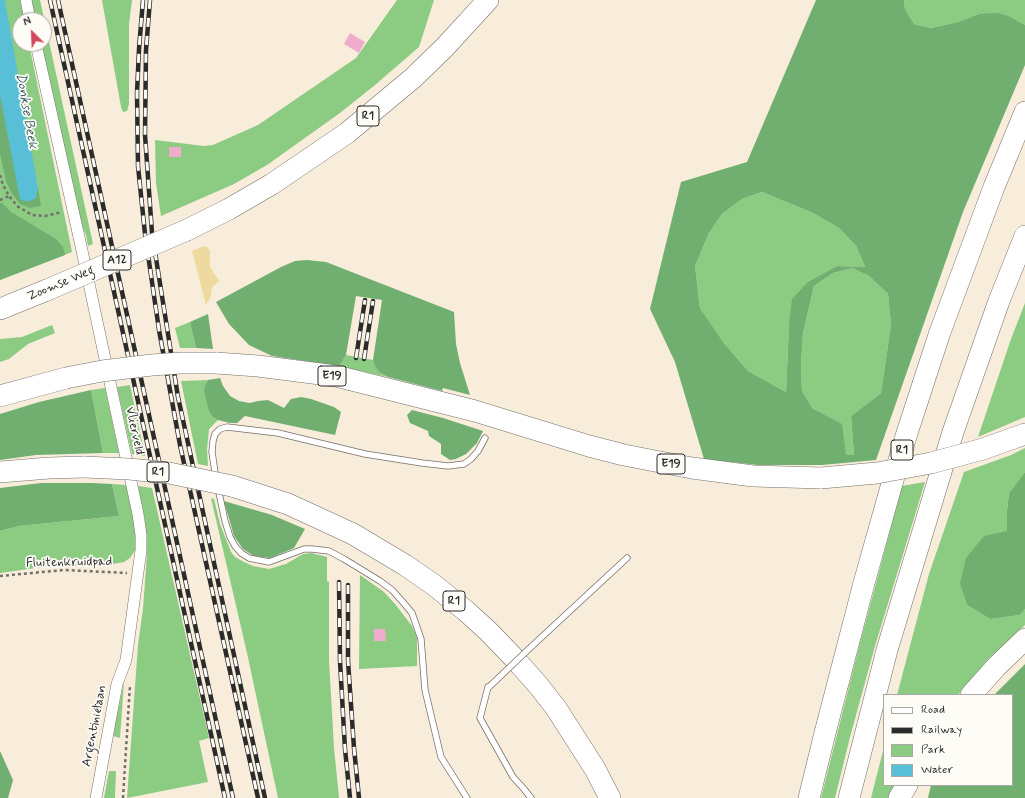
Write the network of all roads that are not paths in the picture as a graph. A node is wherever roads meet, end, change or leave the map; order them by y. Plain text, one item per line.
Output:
1 (26, 0) edge
2 (488, 0) edge
3 (28, 12) edge
4 (38, 52) edge
5 (1025, 112) edge
6 (187, 230) joint
7 (1025, 236) edge
8 (0, 309) edge
9 (0, 396) edge
10 (1018, 436) edge
11 (485, 438) dead end
12 (0, 472) edge
13 (627, 558) dead end
14 (1025, 639) edge
15 (126, 660) joint
16 (972, 694) edge
17 (906, 786) edge
18 (96, 798) edge
19 (467, 798) edge
20 (531, 798) edge
21 (610, 798) edge
22 (809, 798) edge
23 (849, 798) edge
24 (899, 798) edge

1 - 3 street
2 - 6 highway, R1
4 - 15 street, Vlierveld
5 - 22 highway, R1
6 - 8 highway, Zoomse Weg / A12, bridge
7 - 23 highway
9 - 10 highway, E19, bridge
11 - 19 lane
12 - 21 highway, R1, bridge
13 - 20 lane, bridge
14 - 16 highway
15 - 18 street, Argentiniëlaan
17 - 24 highway

